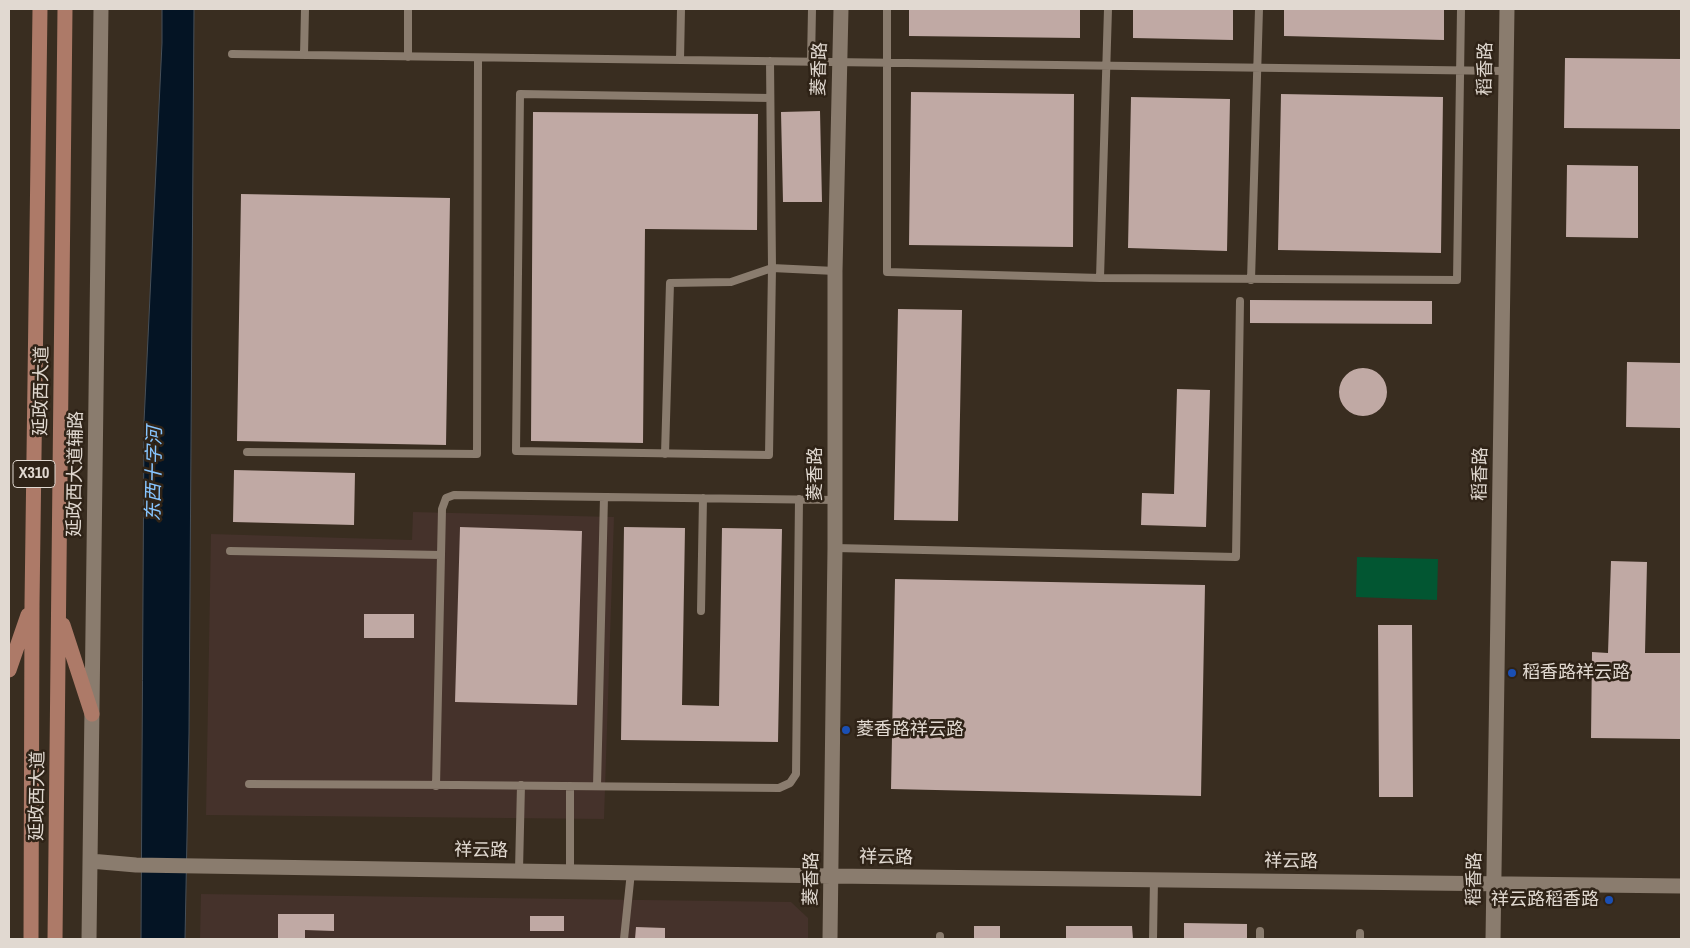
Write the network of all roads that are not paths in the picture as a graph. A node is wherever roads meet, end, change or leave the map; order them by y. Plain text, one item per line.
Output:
1 (40, 9) edge
2 (66, 9) edge
3 (101, 9) edge
4 (305, 9) edge
5 (408, 9) edge
6 (681, 9) edge
7 (812, 9) edge
8 (841, 9) edge
9 (887, 9) edge
10 (1108, 9) edge
11 (1259, 9) edge
12 (1461, 9) edge
13 (1507, 9) edge
14 (232, 54) dead end
15 (304, 55) junction
16 (408, 57) junction
17 (478, 58) junction
18 (680, 60) junction
19 (770, 61) junction
20 (811, 62) junction
21 (839, 62) junction
22 (887, 63) junction
23 (1107, 66) junction
24 (1258, 68) junction
25 (1460, 70) junction
26 (1505, 71) junction
27 (770, 98) junction
28 (772, 268) junction
29 (835, 271) junction
30 (1100, 278) junction
31 (1251, 280) junction
32 (1240, 301) dead end
33 (247, 452) dead end
34 (665, 454) junction
35 (604, 497) junction
36 (704, 498) junction
37 (799, 499) junction
38 (835, 500) junction
39 (835, 548) junction
40 (230, 551) dead end
41 (441, 555) junction
42 (32, 604) junction
43 (701, 611) dead end
44 (59, 612) junction
45 (9, 670) edge
46 (92, 714) junction
47 (249, 784) dead end
48 (521, 785) junction
49 (436, 786) junction
50 (570, 786) junction
51 (597, 786) junction
52 (90, 861) junction
53 (519, 870) junction
54 (570, 871) junction
55 (631, 872) junction
56 (831, 876) junction
57 (1154, 879) junction
58 (1494, 883) junction
59 (1681, 886) edge
60 (31, 939) edge
61 (55, 939) edge
62 (89, 939) edge
63 (624, 939) edge
64 (830, 939) edge
65 (1152, 939) edge
66 (1493, 939) edge

1 - 42 main road, 延政西大道 / X310
2 - 44 main road, 延政西大道 / X310
3 - 46 street, 延政西大道辅路
4 - 15 lane
5 - 16 lane
6 - 18 lane
7 - 20 lane
8 - 21 street, 菱香路
9 - 22 lane
10 - 23 lane
11 - 24 lane
12 - 25 lane
13 - 26 street, 稻香路
14 - 15 lane
15 - 16 lane
16 - 17 lane
17 - 18 lane
17 - 33 lane
18 - 19 lane
19 - 20 lane
19 - 27 lane
20 - 21 lane
21 - 22 lane
21 - 29 street, 菱香路
22 - 23 lane
22 - 30 lane
23 - 24 lane
23 - 30 lane
24 - 25 lane
24 - 31 lane
25 - 26 lane
25 - 31 lane
26 - 58 street, 稻香路
27 - 28 lane
27 - 34 lane
28 - 29 lane
28 - 34 lane
28 - 34 lane
29 - 38 street, 菱香路
30 - 31 lane
32 - 39 lane
35 - 36 lane
35 - 41 lane
35 - 51 lane
36 - 37 lane
36 - 43 lane
37 - 38 lane
37 - 51 lane
38 - 39 street, 菱香路
39 - 56 street, 菱香路
40 - 41 lane
41 - 49 lane
42 - 45 main road
42 - 60 main road, 延政西大道 / X310
44 - 46 main road
44 - 61 main road, 延政西大道 / X310
46 - 52 street, 延政西大道辅路
47 - 49 lane
48 - 49 lane
48 - 50 lane
48 - 53 lane
50 - 51 lane
50 - 54 lane
52 - 53 street, 祥云路
52 - 62 street, 延政西大道辅路
53 - 54 street, 祥云路
54 - 55 street, 祥云路
55 - 56 street, 祥云路
55 - 63 lane
56 - 57 street, 祥云路
56 - 64 street, 菱香路
57 - 58 street, 祥云路
57 - 65 lane
58 - 59 street, 祥云路
58 - 66 street, 稻香路

